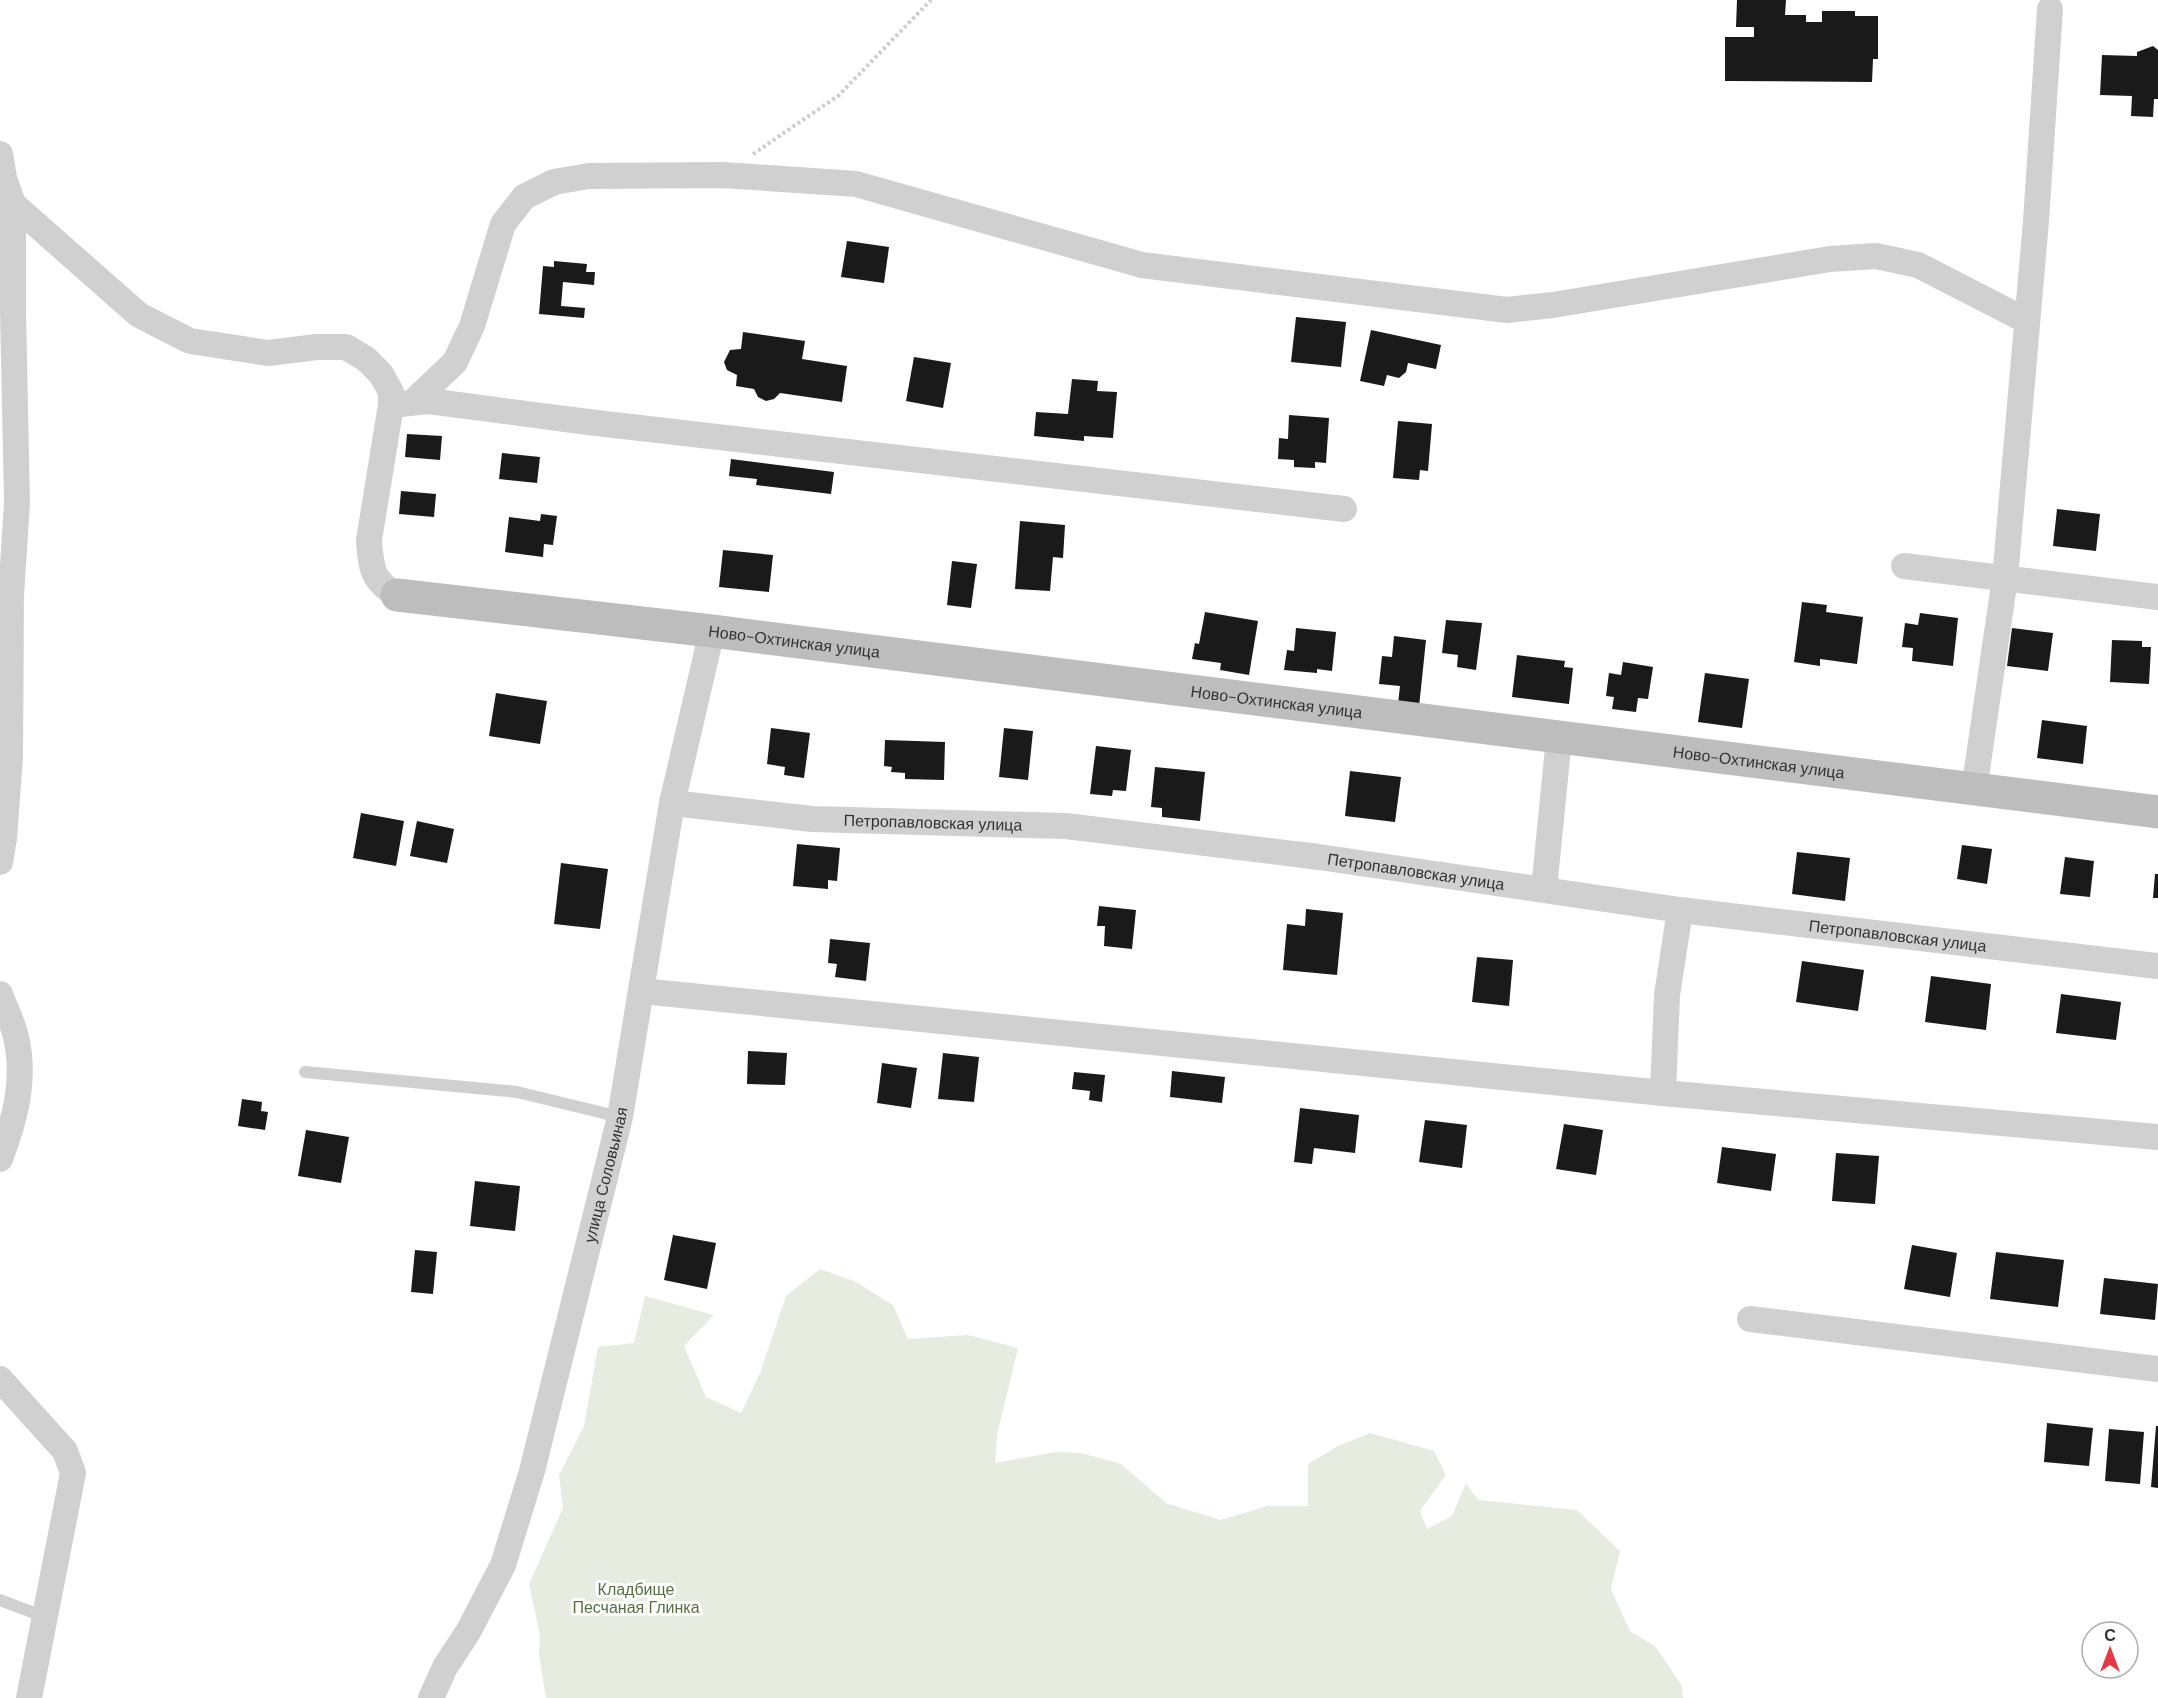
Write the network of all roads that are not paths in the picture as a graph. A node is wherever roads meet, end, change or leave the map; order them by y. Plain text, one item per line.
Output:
1 (2050, 9) dead end
2 (0, 154) edge
3 (13, 204) junction
4 (6, 245) edge
5 (2027, 321) junction
6 (402, 404) junction
7 (1344, 509) dead end
8 (7, 564) edge
9 (1904, 566) dead end
10 (2005, 579) junction
11 (397, 595) joint
12 (2158, 597) edge
13 (712, 631) junction
14 (1559, 738) junction
15 (1974, 790) junction
16 (672, 803) junction
17 (2158, 812) edge
18 (0, 862) edge
19 (1544, 889) junction
20 (1680, 910) junction
21 (2158, 966) edge
22 (641, 991) junction
23 (0, 994) edge
24 (305, 1072) dead end
25 (1663, 1093) junction
26 (620, 1117) junction
27 (2158, 1137) edge
28 (0, 1159) edge
29 (1750, 1319) dead end
30 (2158, 1370) edge
31 (0, 1379) edge
32 (0, 1600) edge
33 (45, 1617) junction
34 (29, 1698) edge
35 (431, 1698) edge

1 - 5 street
2 - 3 street
3 - 4 street
3 - 6 street
4 - 8 street
5 - 6 street
5 - 10 street
6 - 7 street
6 - 11 street
8 - 18 street
9 - 10 street
10 - 12 street
10 - 15 street
11 - 13 street, Ново-Охтинская улица
13 - 14 street, Ново-Охтинская улица
13 - 16 street, улица Соловьиная
14 - 15 street, Ново-Охтинская улица
14 - 19 street
15 - 17 street, Ново-Охтинская улица
16 - 19 street, Петропавловская улица
16 - 22 street, улица Соловьиная
19 - 20 street, Петропавловская улица
20 - 21 street, Петропавловская улица
20 - 25 street
22 - 25 street
22 - 26 street, улица Соловьиная
23 - 28 street
24 - 26 lane
25 - 27 street
26 - 35 street, улица Соловьиная
29 - 30 street
31 - 33 street
32 - 33 lane
33 - 34 street

